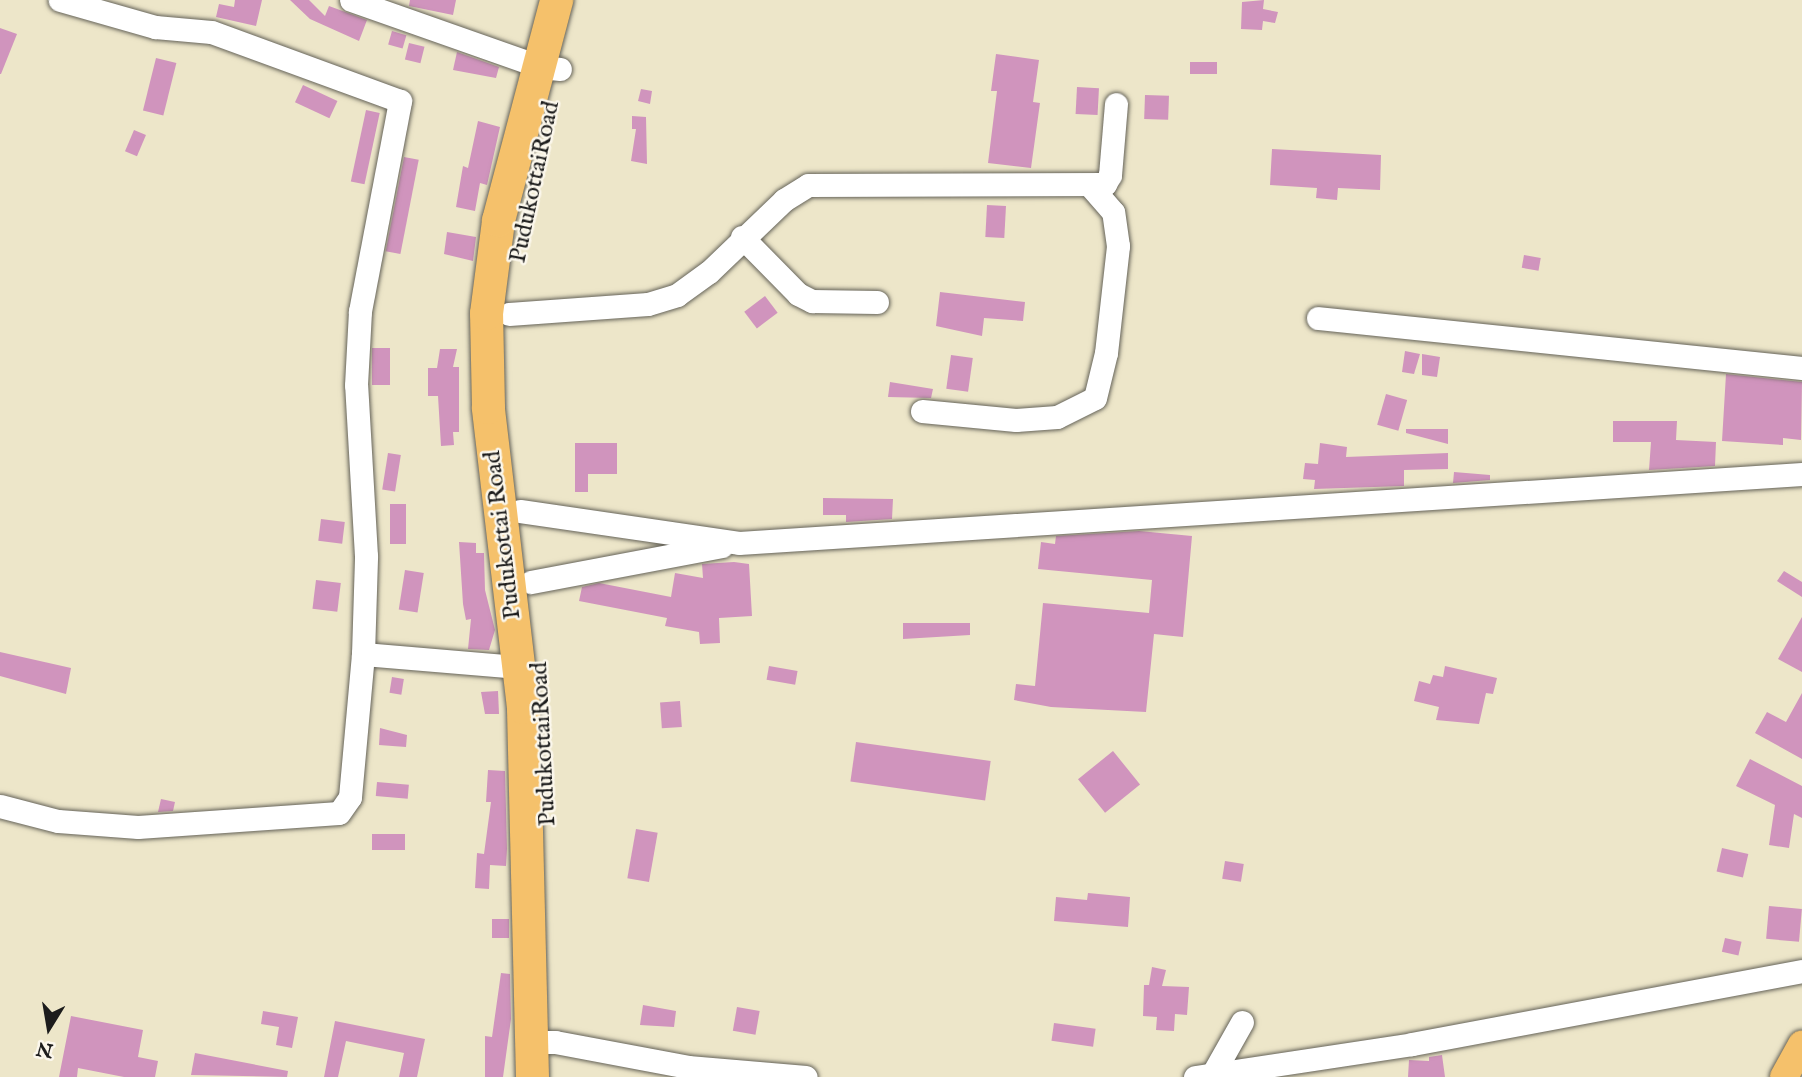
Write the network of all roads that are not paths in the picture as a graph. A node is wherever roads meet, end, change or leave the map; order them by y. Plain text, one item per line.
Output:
1 (60, 0) edge
2 (351, 0) edge
3 (556, 0) edge
4 (577, 0) edge
5 (550, 68) junction
6 (1116, 104) dead end
7 (1091, 187) junction
8 (742, 237) junction
9 (877, 302) dead end
10 (509, 314) junction
11 (1318, 318) dead end
12 (1802, 368) edge
13 (922, 411) dead end
14 (1802, 474) edge
15 (520, 512) junction
16 (739, 543) junction
17 (531, 582) junction
18 (363, 654) junction
19 (519, 667) junction
20 (0, 806) edge
21 (1802, 971) edge
22 (1242, 1022) dead end
23 (544, 1042) junction
24 (1802, 1045) edge
25 (532, 1077) edge
26 (555, 1077) edge
27 (806, 1077) edge
28 (1195, 1077) edge
29 (1212, 1077) edge
30 (1784, 1077) edge

1 - 18 street
2 - 5 street
3 - 5 highway, Pudukottai Road
4 - 5 highway, PudukottaiRoad
5 - 10 highway, PudukottaiRoad
5 - 19 highway, Pudukottai Road
6 - 7 street
7 - 8 street
7 - 13 street
8 - 9 street
8 - 10 street
10 - 15 highway, PudukottaiRoad
11 - 12 street
14 - 16 street
15 - 16 street
15 - 17 highway, PudukottaiRoad
16 - 17 street
17 - 23 highway, PudukottaiRoad
18 - 19 street
18 - 20 street
19 - 23 highway, Pudukottai Road
21 - 29 street
22 - 29 street
23 - 25 highway, Pudukottai Road
23 - 26 highway, PudukottaiRoad
23 - 27 street
24 - 30 main road
28 - 29 street

